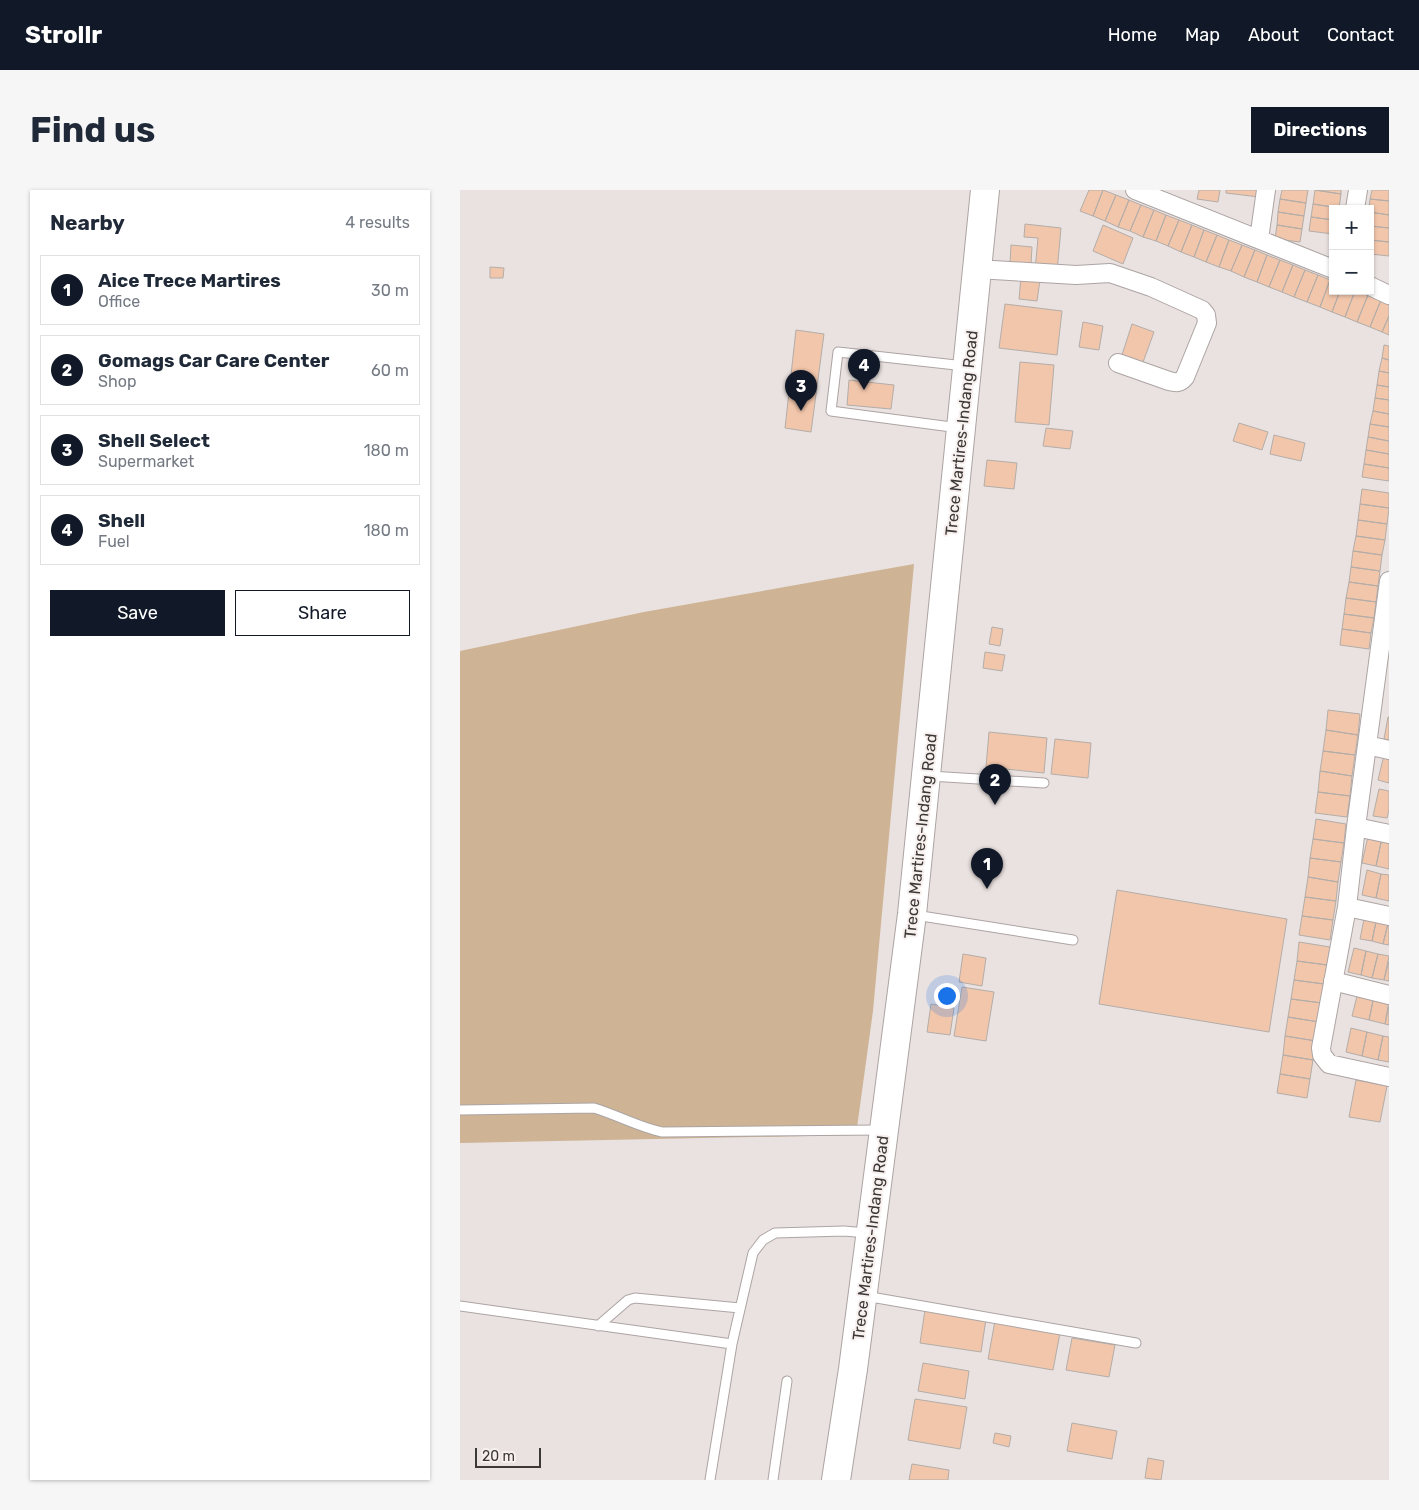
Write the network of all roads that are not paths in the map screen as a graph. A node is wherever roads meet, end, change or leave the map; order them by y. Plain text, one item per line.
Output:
1 (985, 190) edge
2 (1135, 190) edge
3 (1266, 190) edge
4 (1358, 190) edge
5 (1178, 198) edge
6 (1356, 205) edge
7 (1259, 239) junction
8 (1329, 267) edge
9 (977, 269) junction
10 (1374, 288) edge
11 (1389, 295) edge
12 (1118, 363) dead end
13 (967, 366) junction
14 (961, 428) junction
15 (1389, 581) edge
16 (1383, 672) edge
17 (1368, 745) junction
18 (1389, 750) edge
19 (927, 776) junction
20 (1044, 783) dead end
21 (1356, 827) junction
22 (1389, 834) edge
23 (1347, 907) junction
24 (912, 914) junction
25 (1389, 916) edge
26 (1073, 940) dead end
27 (1334, 981) junction
28 (1389, 994) edge
29 (1389, 1077) edge
30 (460, 1110) edge
31 (884, 1130) junction
32 (870, 1234) junction
33 (862, 1295) junction
34 (460, 1306) edge
35 (740, 1308) junction
36 (598, 1326) junction
37 (1136, 1343) dead end
38 (732, 1344) junction
39 (787, 1381) dead end
40 (710, 1480) edge
41 (773, 1480) edge
42 (836, 1480) edge

1 - 9 main road, Trece Martires-Indang Road
2 - 5 street
3 - 7 street
4 - 6 street
5 - 7 street
7 - 8 street
9 - 12 street
9 - 13 main road, Trece Martires-Indang Road
10 - 11 street
13 - 14 main road, Trece Martires-Indang Road
13 - 14 lane
14 - 19 main road, Trece Martires-Indang Road
15 - 16 street
16 - 17 street
17 - 18 street
17 - 21 street
19 - 20 lane
19 - 24 main road, Trece Martires-Indang Road
21 - 22 street
21 - 23 street
23 - 25 street
23 - 27 street
24 - 26 lane
24 - 31 main road, Trece Martires-Indang Road
27 - 28 street
27 - 29 street
30 - 31 lane
31 - 32 main road, Trece Martires-Indang Road
32 - 33 main road, Trece Martires-Indang Road
32 - 35 lane
33 - 37 lane
33 - 42 main road, Trece Martires-Indang Road
34 - 36 lane
35 - 36 lane
35 - 38 lane
36 - 38 lane
38 - 40 lane
39 - 41 lane

